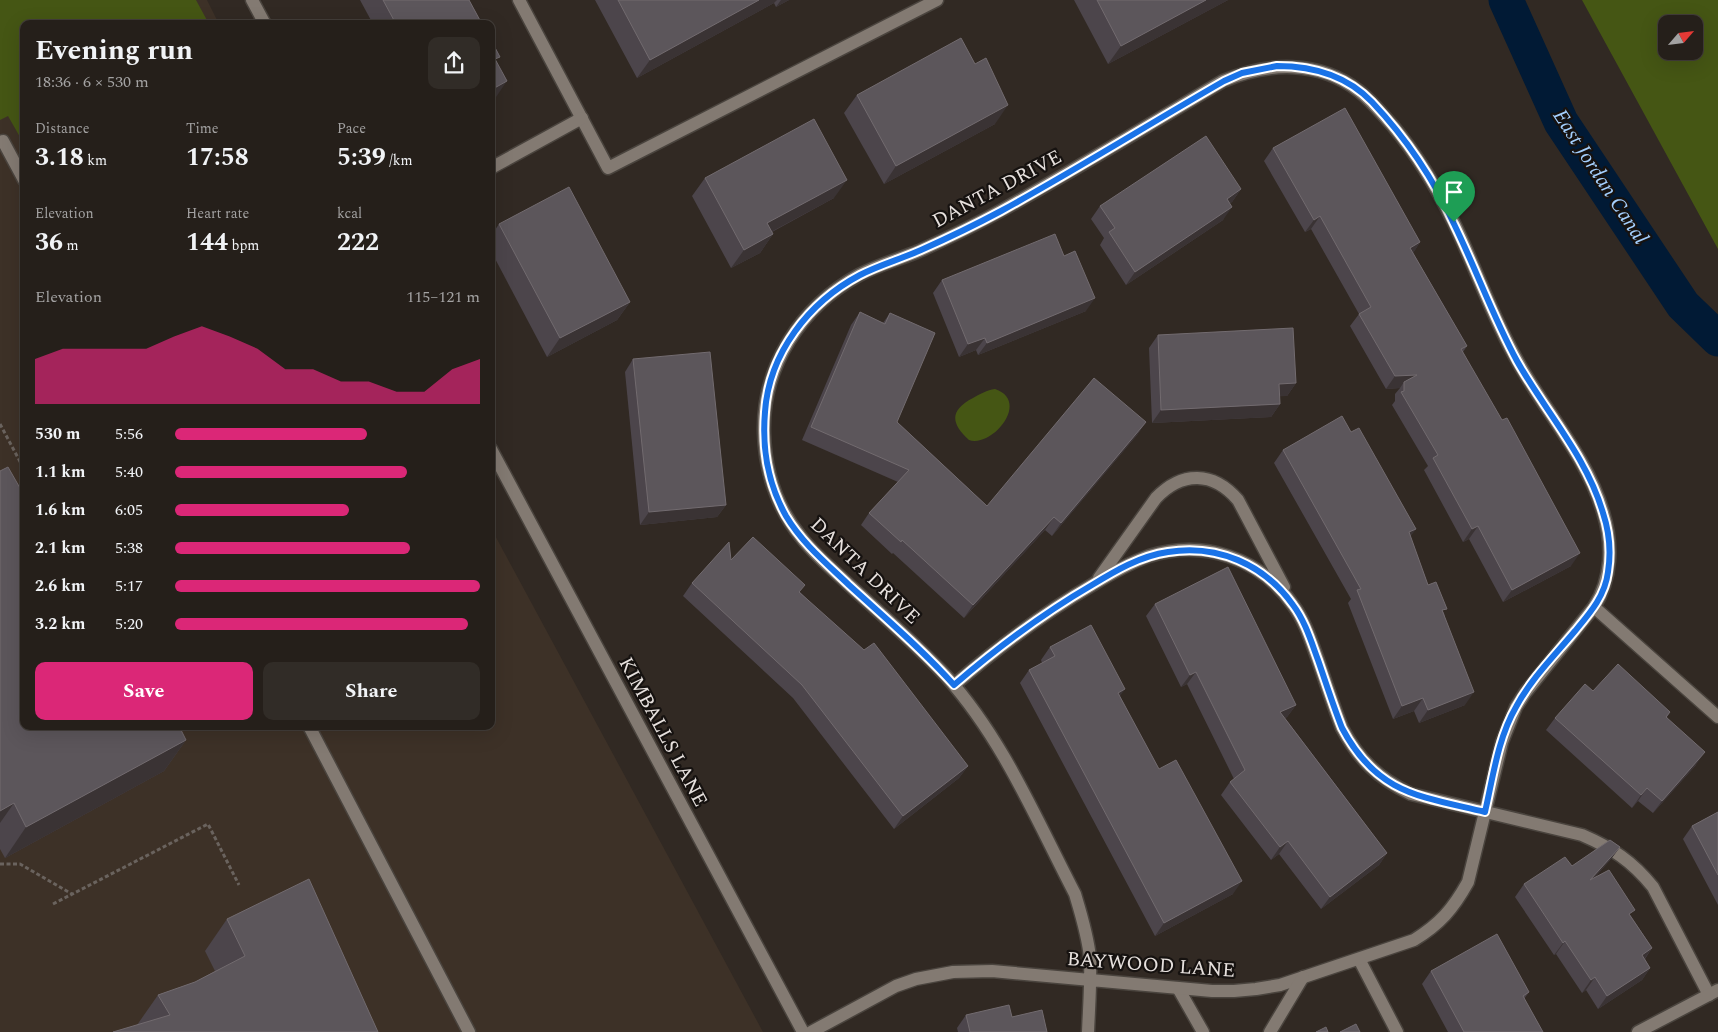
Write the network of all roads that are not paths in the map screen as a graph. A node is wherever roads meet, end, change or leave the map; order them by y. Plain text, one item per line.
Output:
1 (252, 0) edge
2 (519, 0) edge
3 (937, 0) edge
4 (263, 20) edge
5 (582, 118) junction
6 (0, 142) edge
7 (495, 166) edge
8 (20, 173) edge
9 (495, 456) edge
10 (1609, 558) joint
11 (1096, 582) junction
12 (1294, 605) junction
13 (1594, 607) junction
14 (954, 685) junction
15 (1718, 717) edge
16 (311, 730) edge
17 (1485, 812) junction
18 (1359, 959) junction
19 (1303, 977) junction
20 (1090, 980) junction
21 (1178, 988) junction
22 (1714, 992) edge
23 (468, 1032) edge
24 (803, 1032) edge
25 (811, 1032) edge
26 (1088, 1032) edge
27 (1203, 1032) edge
28 (1270, 1032) edge
29 (1397, 1032) edge
30 (1638, 1032) edge

1 - 4 street
2 - 5 street
3 - 5 street
5 - 7 street
6 - 8 street
9 - 24 street, KIMBALLS LANE
10 - 13 street, BAYWOOD LANE
10 - 14 street, DANTA DRIVE
11 - 12 street
11 - 12 street
11 - 14 street
12 - 17 street
13 - 15 street
13 - 17 street, BAYWOOD LANE
14 - 20 street, DANTA DRIVE
16 - 23 street
17 - 18 street, BAYWOOD LANE
17 - 22 street
18 - 19 street, BAYWOOD LANE
18 - 29 street
19 - 21 street, BAYWOOD LANE
19 - 28 street
20 - 21 street, BAYWOOD LANE
20 - 25 street, BAYWOOD LANE
20 - 26 street, DANTA DRIVE
21 - 27 street
22 - 30 street

